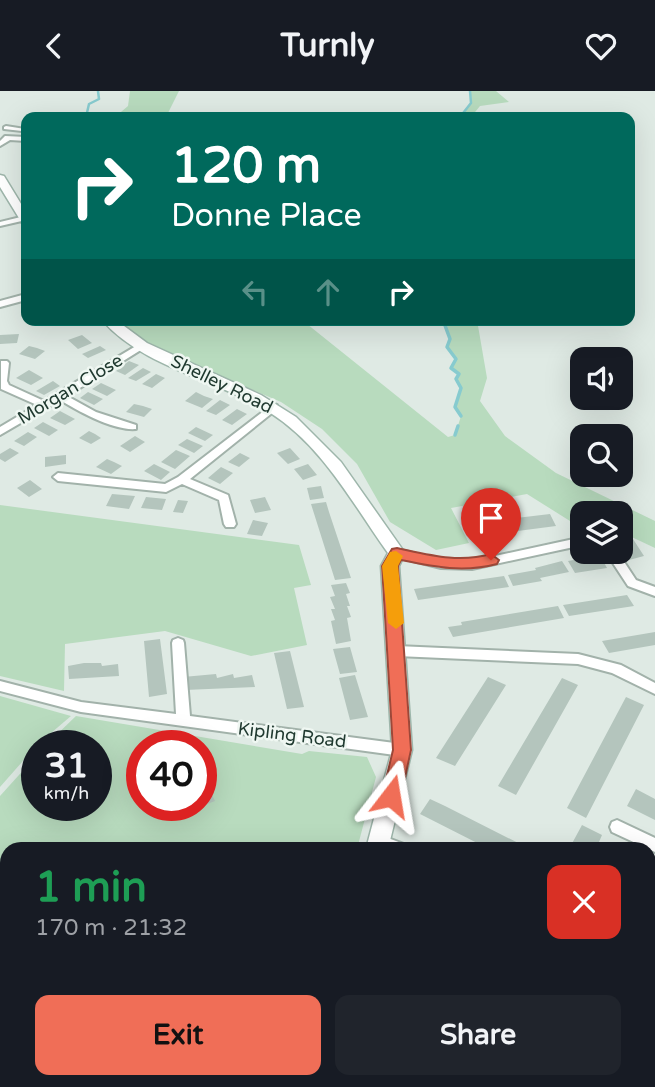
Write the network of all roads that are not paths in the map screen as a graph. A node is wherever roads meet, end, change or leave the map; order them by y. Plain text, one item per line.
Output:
1 (6, 128) dead end
2 (8, 138) junction
3 (21, 139) edge
4 (0, 144) edge
5 (0, 178) edge
6 (21, 213) edge
7 (21, 221) edge
8 (0, 224) edge
9 (21, 298) edge
10 (0, 303) edge
11 (116, 326) edge
12 (141, 346) junction
13 (6, 362) edge
14 (58, 395) junction
15 (44, 404) junction
16 (273, 408) junction
17 (123, 427) dead end
18 (0, 432) edge
19 (66, 475) dead end
20 (182, 480) junction
21 (216, 519) dead end
22 (229, 521) joint
23 (570, 544) edge
24 (397, 553) junction
25 (620, 564) edge
26 (655, 593) edge
27 (178, 643) dead end
28 (397, 651) junction
29 (0, 685) edge
30 (655, 689) edge
31 (183, 721) junction
32 (402, 750) junction
33 (617, 827) dead end
34 (380, 842) edge
35 (649, 842) edge

1 - 2 street
2 - 3 street
2 - 4 street
5 - 6 street
7 - 8 street
9 - 10 street
11 - 12 street, Shelley Road
12 - 14 street, Morgan Close
12 - 16 street, Shelley Road
13 - 15 street
14 - 15 street, Morgan Close
14 - 17 street
15 - 18 street, Morgan Close
16 - 20 street
16 - 24 street, Shelley Road
19 - 20 street
20 - 22 street
21 - 22 street
23 - 24 street
24 - 28 street
25 - 26 street
27 - 31 street
28 - 30 street
28 - 32 street
29 - 31 street, Kipling Road
31 - 32 street, Kipling Road
32 - 34 street
33 - 35 street

